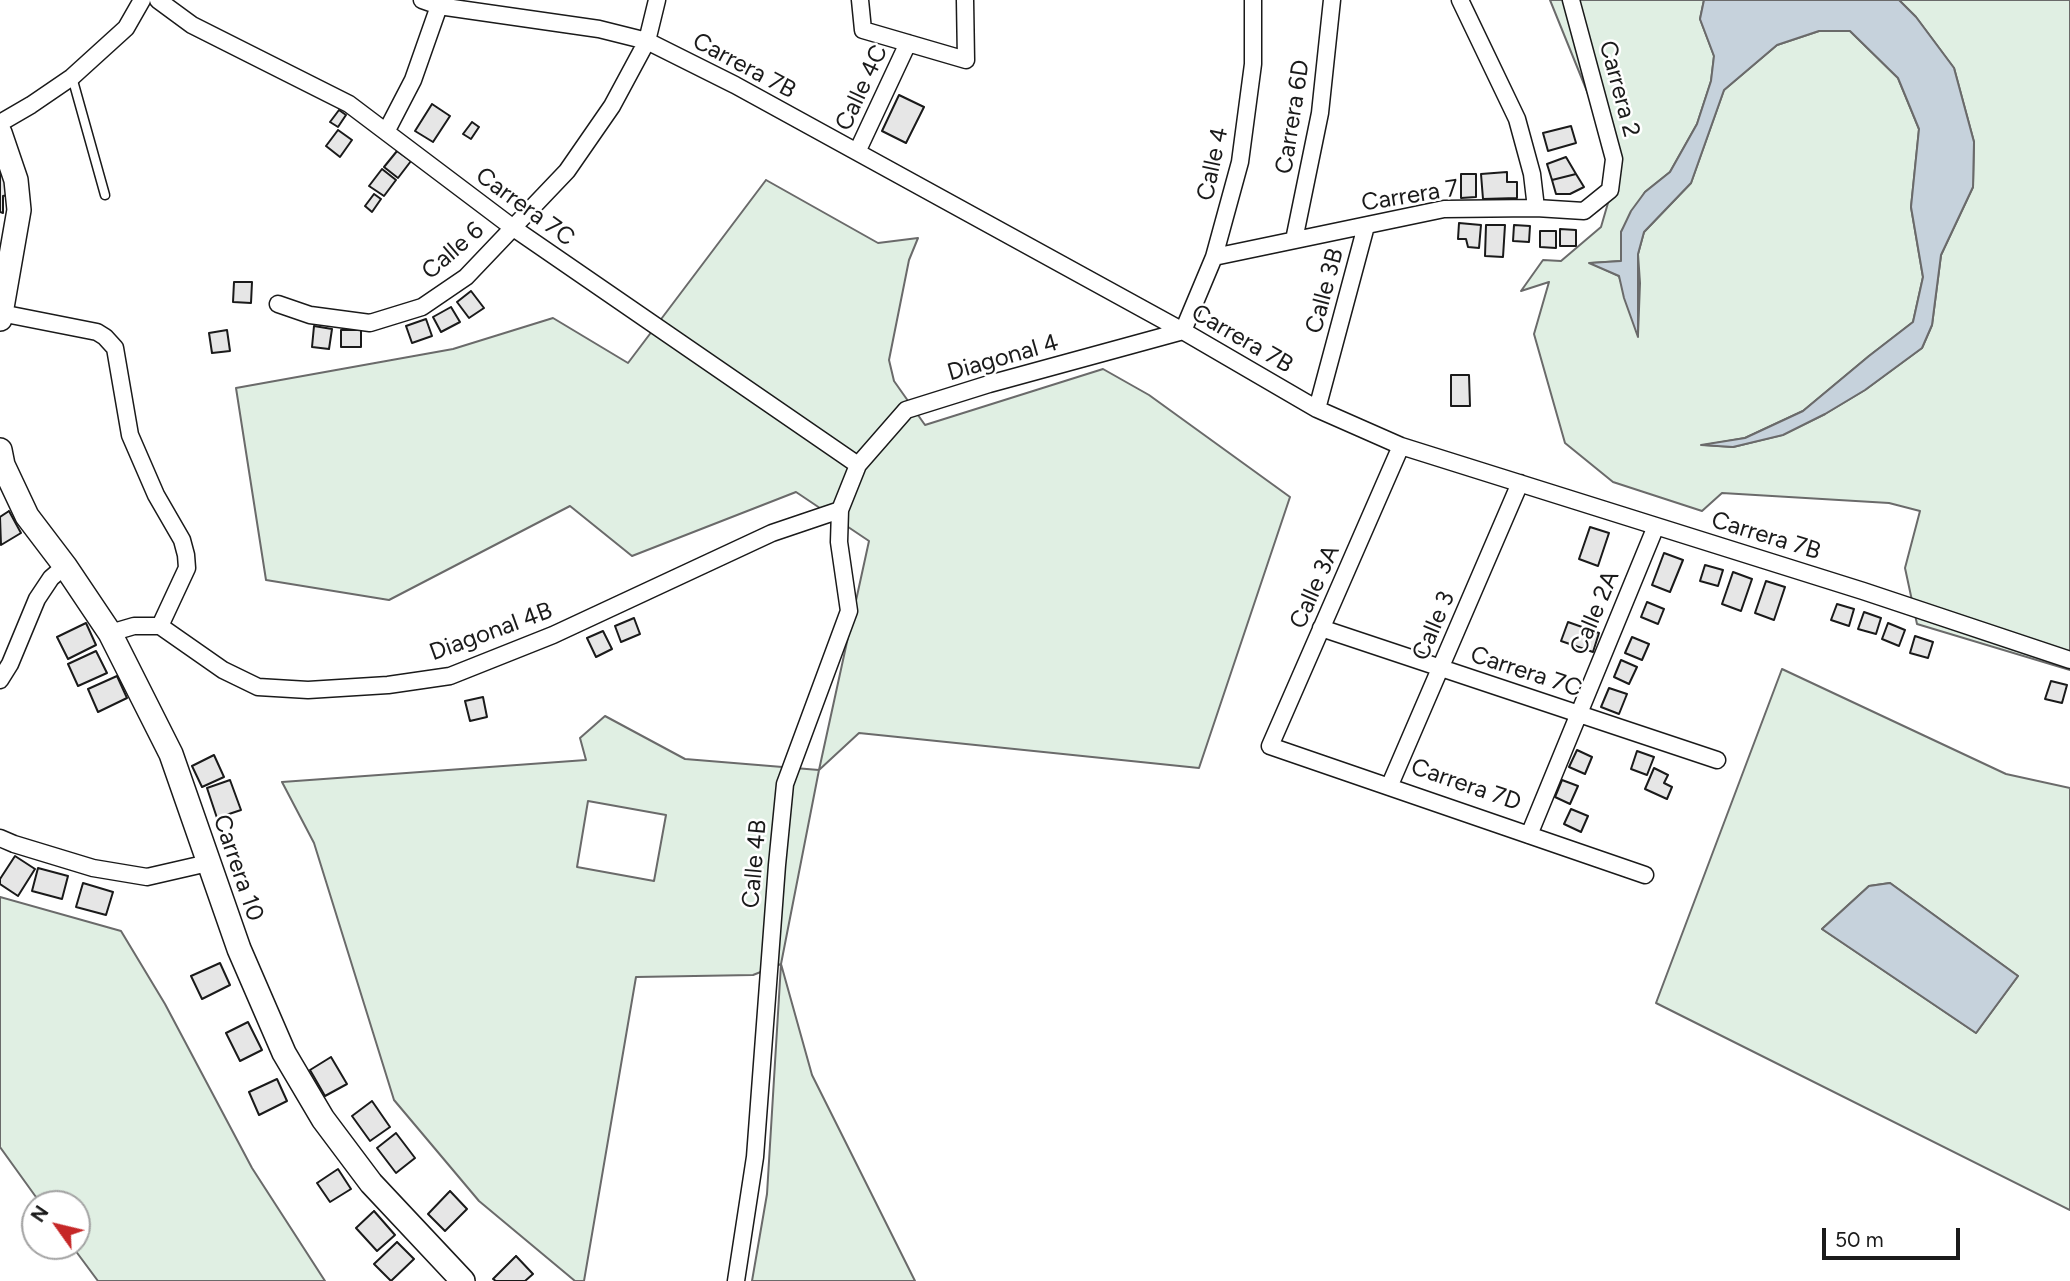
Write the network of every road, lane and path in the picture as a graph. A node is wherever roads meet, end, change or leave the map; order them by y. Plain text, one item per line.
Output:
1 (142, 0) edge
2 (158, 0) edge
3 (422, 0) edge
4 (657, 0) edge
5 (860, 0) edge
6 (965, 0) edge
7 (1253, 0) edge
8 (1332, 0) edge
9 (1460, 0) edge
10 (1571, 0) edge
11 (439, 6) junction
12 (647, 41) junction
13 (908, 43) junction
14 (72, 77) junction
15 (0, 123) edge
16 (386, 132) junction
17 (0, 133) edge
18 (857, 152) junction
19 (1609, 190) joint
20 (105, 195) dead end
21 (1536, 208) junction
22 (1366, 226) junction
23 (513, 227) junction
24 (1294, 240) junction
25 (1214, 257) junction
26 (278, 304) dead end
27 (1, 313) edge
28 (0, 319) edge
29 (1183, 331) junction
30 (1317, 409) junction
31 (1401, 446) junction
32 (0, 450) edge
33 (858, 465) junction
34 (1520, 483) junction
35 (840, 510) junction
36 (1656, 526) junction
37 (65, 566) junction
38 (160, 626) junction
39 (1321, 628) junction
40 (110, 633) junction
41 (2070, 660) edge
42 (1440, 668) junction
43 (0, 680) edge
44 (1578, 713) junction
45 (1270, 746) joint
46 (1717, 760) dead end
47 (1389, 786) junction
48 (1528, 835) junction
49 (0, 838) edge
50 (208, 863) junction
51 (1645, 875) dead end
52 (463, 1281) edge
53 (736, 1281) edge

1 - 14 street
2 - 16 street, Carrera 7C
3 - 11 street, Carrera 7B
4 - 12 street, Calle 6
5 - 13 street
6 - 13 street
7 - 25 street, Calle 4
8 - 24 street, Carrera 6D
9 - 21 street
10 - 19 street, Carrera 2
11 - 12 street, Carrera 7B
11 - 16 street
12 - 18 street, Carrera 7B
12 - 23 street, Calle 6
13 - 18 street, Calle 4C
14 - 15 street
14 - 20 lane
16 - 23 street, Carrera 7C
17 - 27 street
18 - 29 street, Carrera 7B
19 - 21 street, Carrera 7
21 - 22 street, Carrera 7
22 - 24 street, Carrera 7
22 - 30 street, Calle 3B
23 - 26 street, Calle 6
23 - 33 street, Carrera 7C
24 - 25 street, Carrera 7
25 - 29 street, Calle 4
27 - 28 street
27 - 38 street
29 - 30 street, Carrera 7B
29 - 33 street, Diagonal 4
30 - 31 street, Carrera 7B
31 - 34 street, Carrera 7B
31 - 39 street, Calle 3A
32 - 37 street, Carrera 10
33 - 35 street, Calle 4B
34 - 36 street, Carrera 7B
34 - 42 street, Calle 3
35 - 38 street, Diagonal 4B
35 - 53 street, Calle 4B
36 - 41 street, Carrera 7B
36 - 44 street, Calle 2A
37 - 40 street, Carrera 10
37 - 43 street
38 - 40 street
39 - 42 street, Carrera 7C
39 - 45 street, Calle 3A
40 - 50 street, Carrera 10
42 - 44 street, Carrera 7C
42 - 47 street, Calle 3
44 - 46 street, Carrera 7C
44 - 48 street, Calle 2A
45 - 47 street, Carrera 7D
47 - 48 street, Carrera 7D
48 - 51 street, Carrera 7D
49 - 50 street
50 - 52 street, Carrera 10

